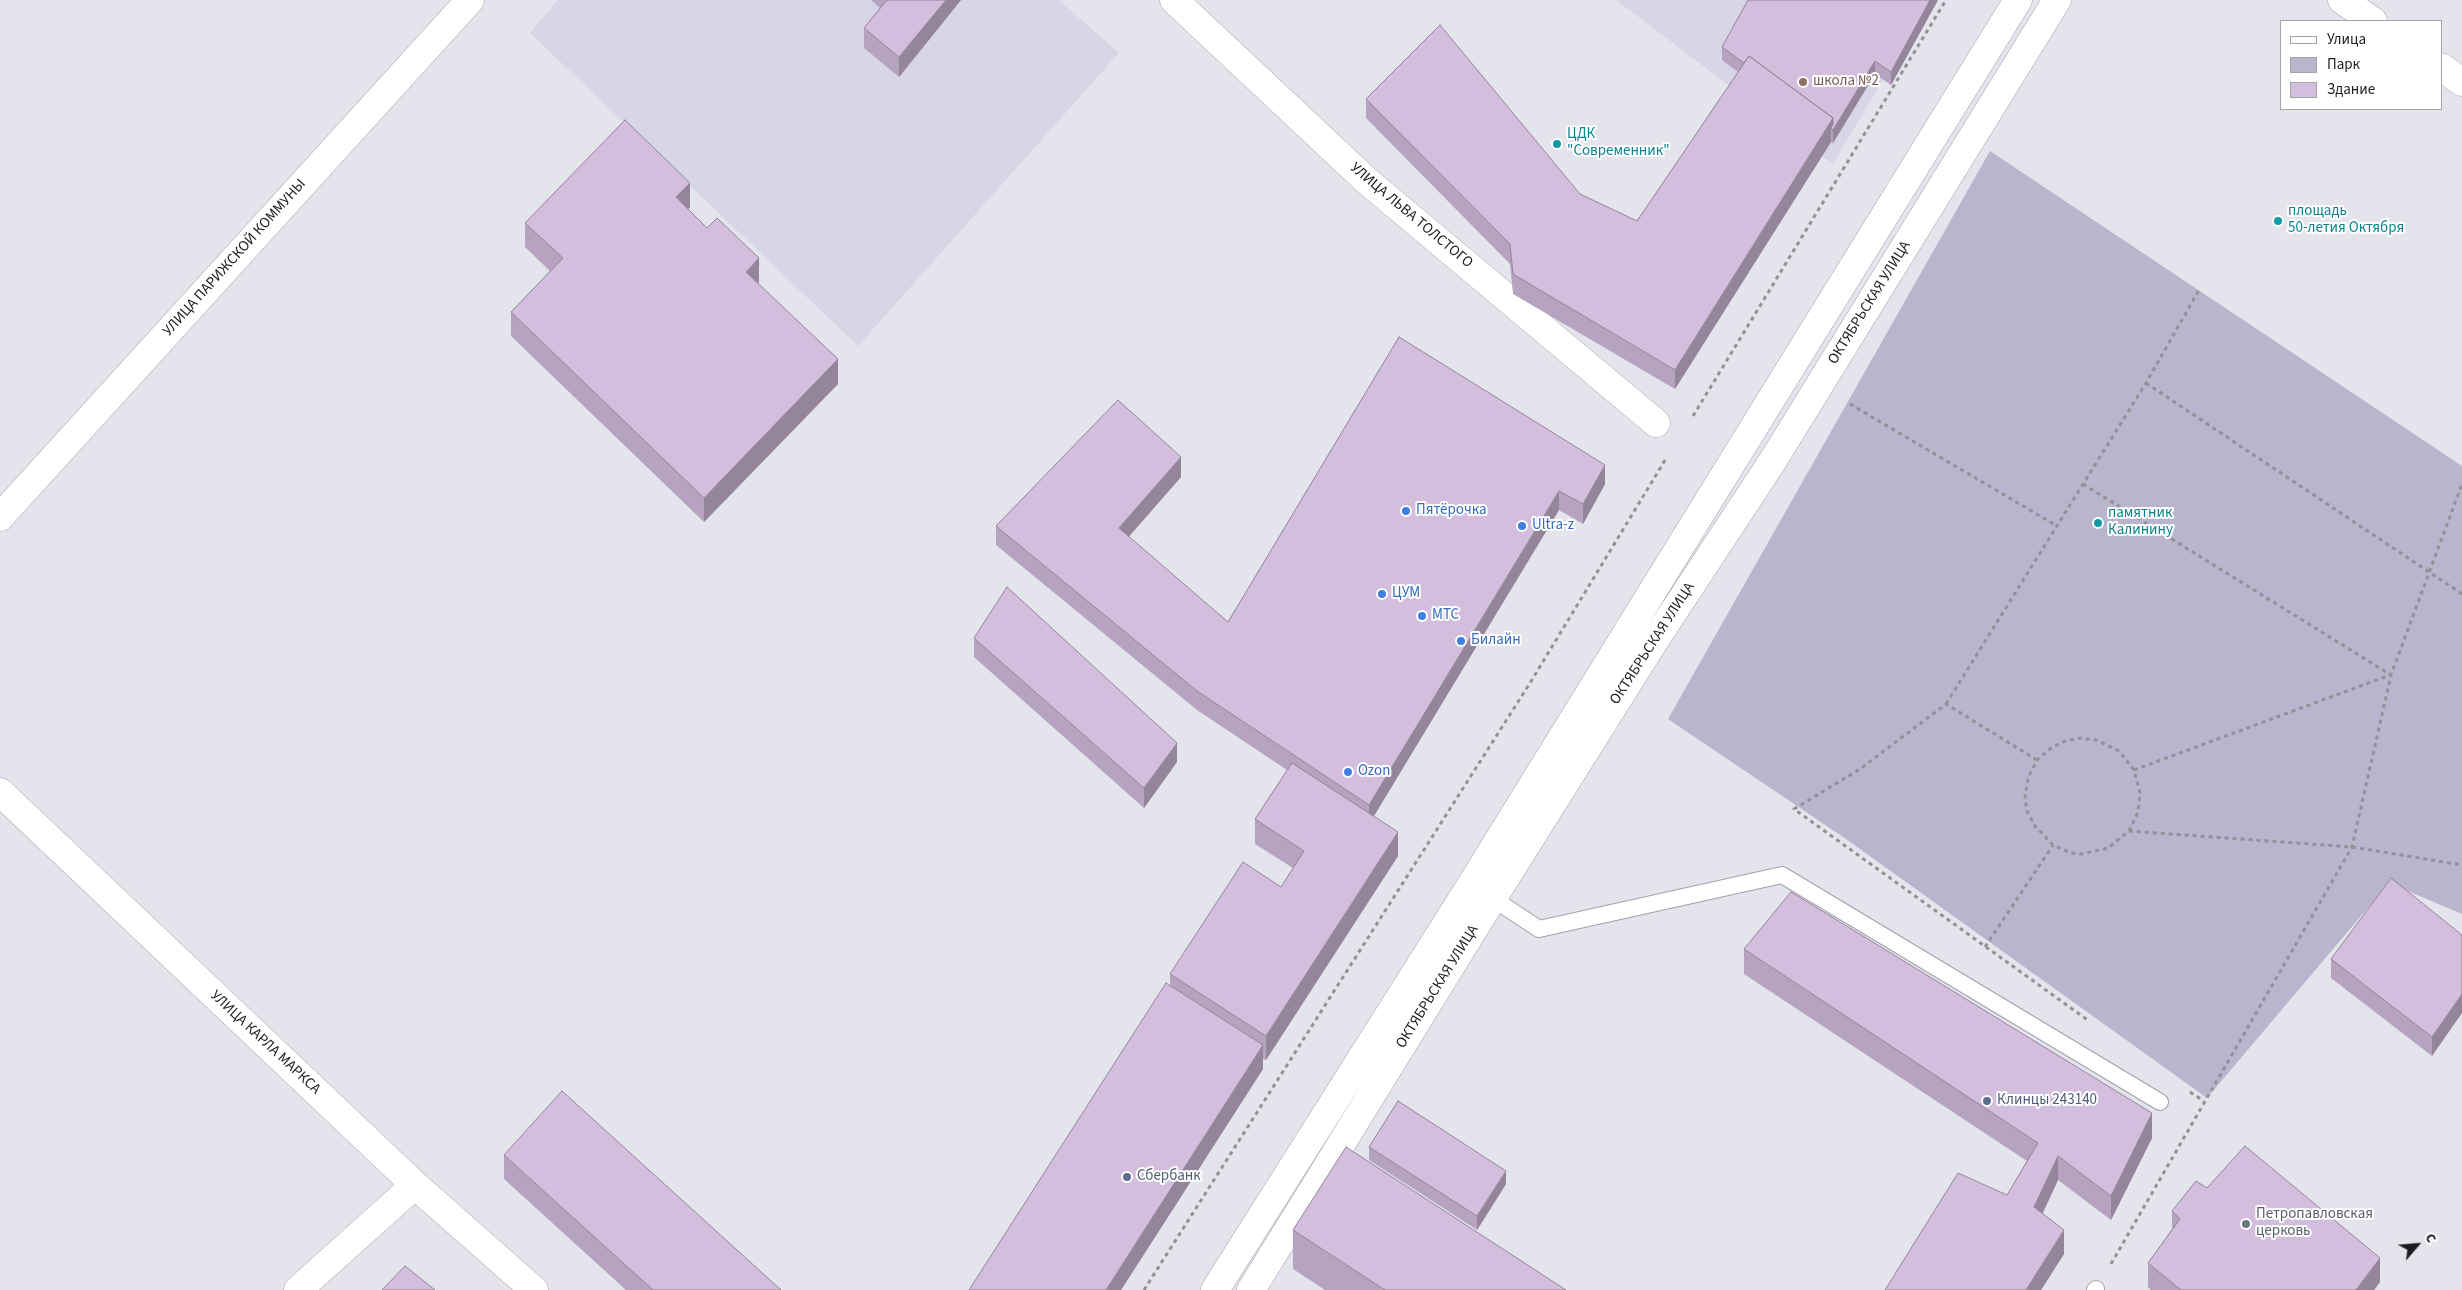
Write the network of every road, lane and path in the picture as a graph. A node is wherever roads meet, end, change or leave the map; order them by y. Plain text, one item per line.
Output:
1 (470, 0) edge
2 (1174, 0) edge
3 (1946, 0) edge
4 (2018, 0) edge
5 (2057, 0) edge
6 (2342, 0) edge
7 (2372, 20) edge
8 (2442, 69) edge
9 (2462, 82) edge
10 (2199, 290) dead end
11 (2146, 383) junction
12 (1849, 404) dead end
13 (1691, 418) dead end
14 (1656, 423) dead end
15 (1670, 452) dead end
16 (2083, 484) junction
17 (2462, 484) edge
18 (0, 517) edge
19 (2057, 526) junction
20 (2429, 572) junction
21 (2462, 594) edge
22 (2391, 675) junction
23 (1946, 704) junction
24 (2037, 760) junction
25 (2134, 770) junction
26 (0, 792) edge
27 (2129, 831) junction
28 (2052, 845) junction
29 (2352, 848) junction
30 (2462, 866) edge
31 (1482, 892) junction
32 (1985, 947) junction
33 (2090, 1021) dead end
34 (2187, 1090) dead end
35 (2204, 1101) junction
36 (2160, 1102) dead end
37 (415, 1185) junction
38 (2096, 1289) edge
39 (298, 1290) edge
40 (534, 1290) edge
41 (1144, 1290) edge
42 (1215, 1290) edge
43 (1251, 1290) edge

1 - 18 main road, УЛИЦА ПАРИЖСКОЙ КОММУНЫ
2 - 14 main road, УЛИЦА ЛЬВА ТОЛСТОГО
3 - 13 path
4 - 31 main road, ОКТЯБРЬСКАЯ УЛИЦА
5 - 31 main road, ОКТЯБРЬСКАЯ УЛИЦА
6 - 7 main road
8 - 9 main road
10 - 11 path
11 - 16 path
11 - 20 path
12 - 19 path
15 - 41 path
16 - 19 path
16 - 22 path
17 - 20 path
19 - 23 path
20 - 21 path
20 - 22 path
22 - 25 path
22 - 29 path
23 - 24 path
23 - 32 path
24 - 25 path
24 - 28 path
25 - 27 path
26 - 37 main road, УЛИЦА КАРЛА МАРКСА
27 - 28 path
27 - 29 path
28 - 32 path
29 - 30 path
29 - 35 path
31 - 36 lane
31 - 42 main road, ОКТЯБРЬСКАЯ УЛИЦА
31 - 43 main road, ОКТЯБРЬСКАЯ УЛИЦА
32 - 33 path
34 - 35 path
35 - 38 path
37 - 39 main road
37 - 40 main road, УЛИЦА КАРЛА МАРКСА

